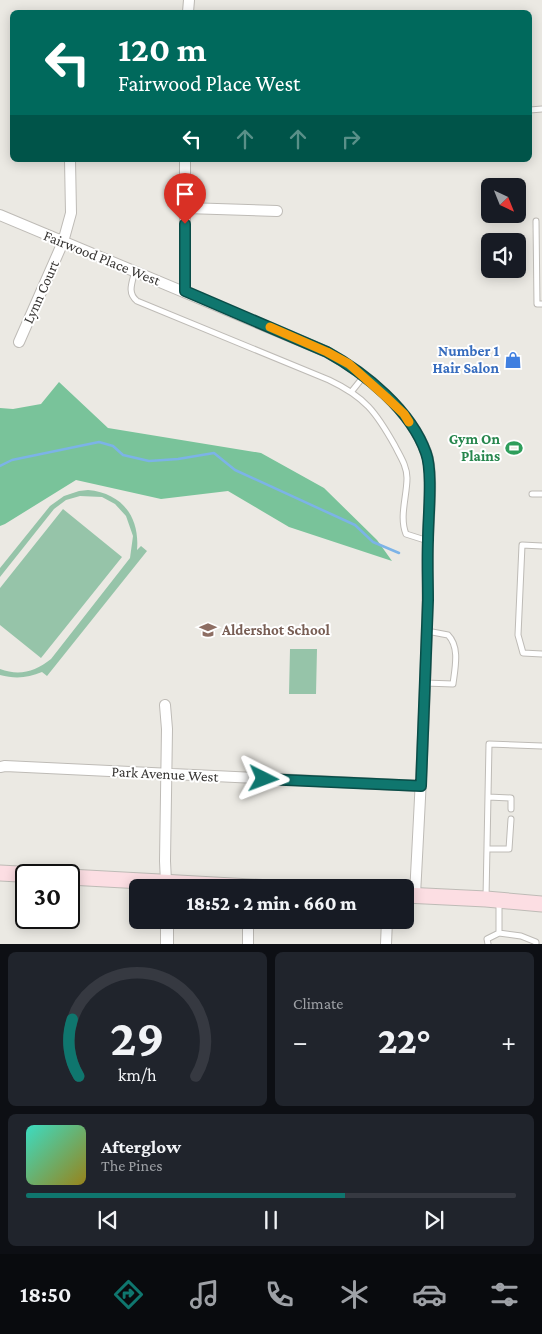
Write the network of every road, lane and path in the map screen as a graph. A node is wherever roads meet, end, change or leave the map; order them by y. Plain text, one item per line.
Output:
1 (70, 162) edge
2 (185, 162) edge
3 (186, 208) junction
4 (277, 211) dead end
5 (0, 215) edge
6 (536, 221) dead end
7 (63, 242) junction
8 (135, 271) junction
9 (185, 291) junction
10 (542, 304) edge
11 (19, 342) dead end
12 (364, 376) junction
13 (352, 391) junction
14 (532, 494) dead end
15 (542, 494) edge
16 (428, 541) junction
17 (542, 546) edge
18 (427, 631) junction
19 (542, 654) edge
20 (425, 683) junction
21 (164, 705) dead end
22 (542, 746) edge
23 (0, 767) edge
24 (166, 775) junction
25 (421, 786) junction
26 (488, 797) junction
27 (511, 809) dead end
28 (511, 819) dead end
29 (487, 849) junction
30 (0, 873) edge
31 (15, 874) edge
32 (80, 878) edge
33 (166, 879) edge
34 (412, 879) edge
35 (129, 882) edge
36 (414, 895) edge
37 (492, 900) junction
38 (542, 904) edge
39 (166, 929) edge
40 (248, 929) edge
41 (387, 929) edge
42 (499, 933) junction
43 (167, 944) edge
44 (248, 944) edge
45 (386, 944) edge
46 (488, 944) edge
47 (536, 944) edge

1 - 7 street, Lynn Court
2 - 3 street
3 - 4 street
3 - 9 street
5 - 7 street, Fairwood Place West
6 - 10 lane
7 - 8 street, Fairwood Place West
7 - 11 street, Lynn Court
8 - 9 street, Fairwood Place West
8 - 13 lane
9 - 12 street, Fairwood Place West
12 - 13 lane
12 - 16 street, Fairwood Place West
13 - 16 lane
14 - 15 lane
16 - 18 street, Fairwood Place West
17 - 19 lane
18 - 20 street, Fairwood Place West
18 - 20 lane
20 - 25 street, Fairwood Place West
21 - 24 street
22 - 26 lane
23 - 24 street, Park Avenue West
24 - 25 street, Park Avenue West
24 - 33 street
25 - 34 street, Fairwood Place West
26 - 27 lane
26 - 29 lane
28 - 29 lane
29 - 37 lane
30 - 31 main road
32 - 35 main road
36 - 37 main road
37 - 38 main road
37 - 42 lane
39 - 43 street
40 - 44 street
41 - 45 street
42 - 46 lane
42 - 47 lane

